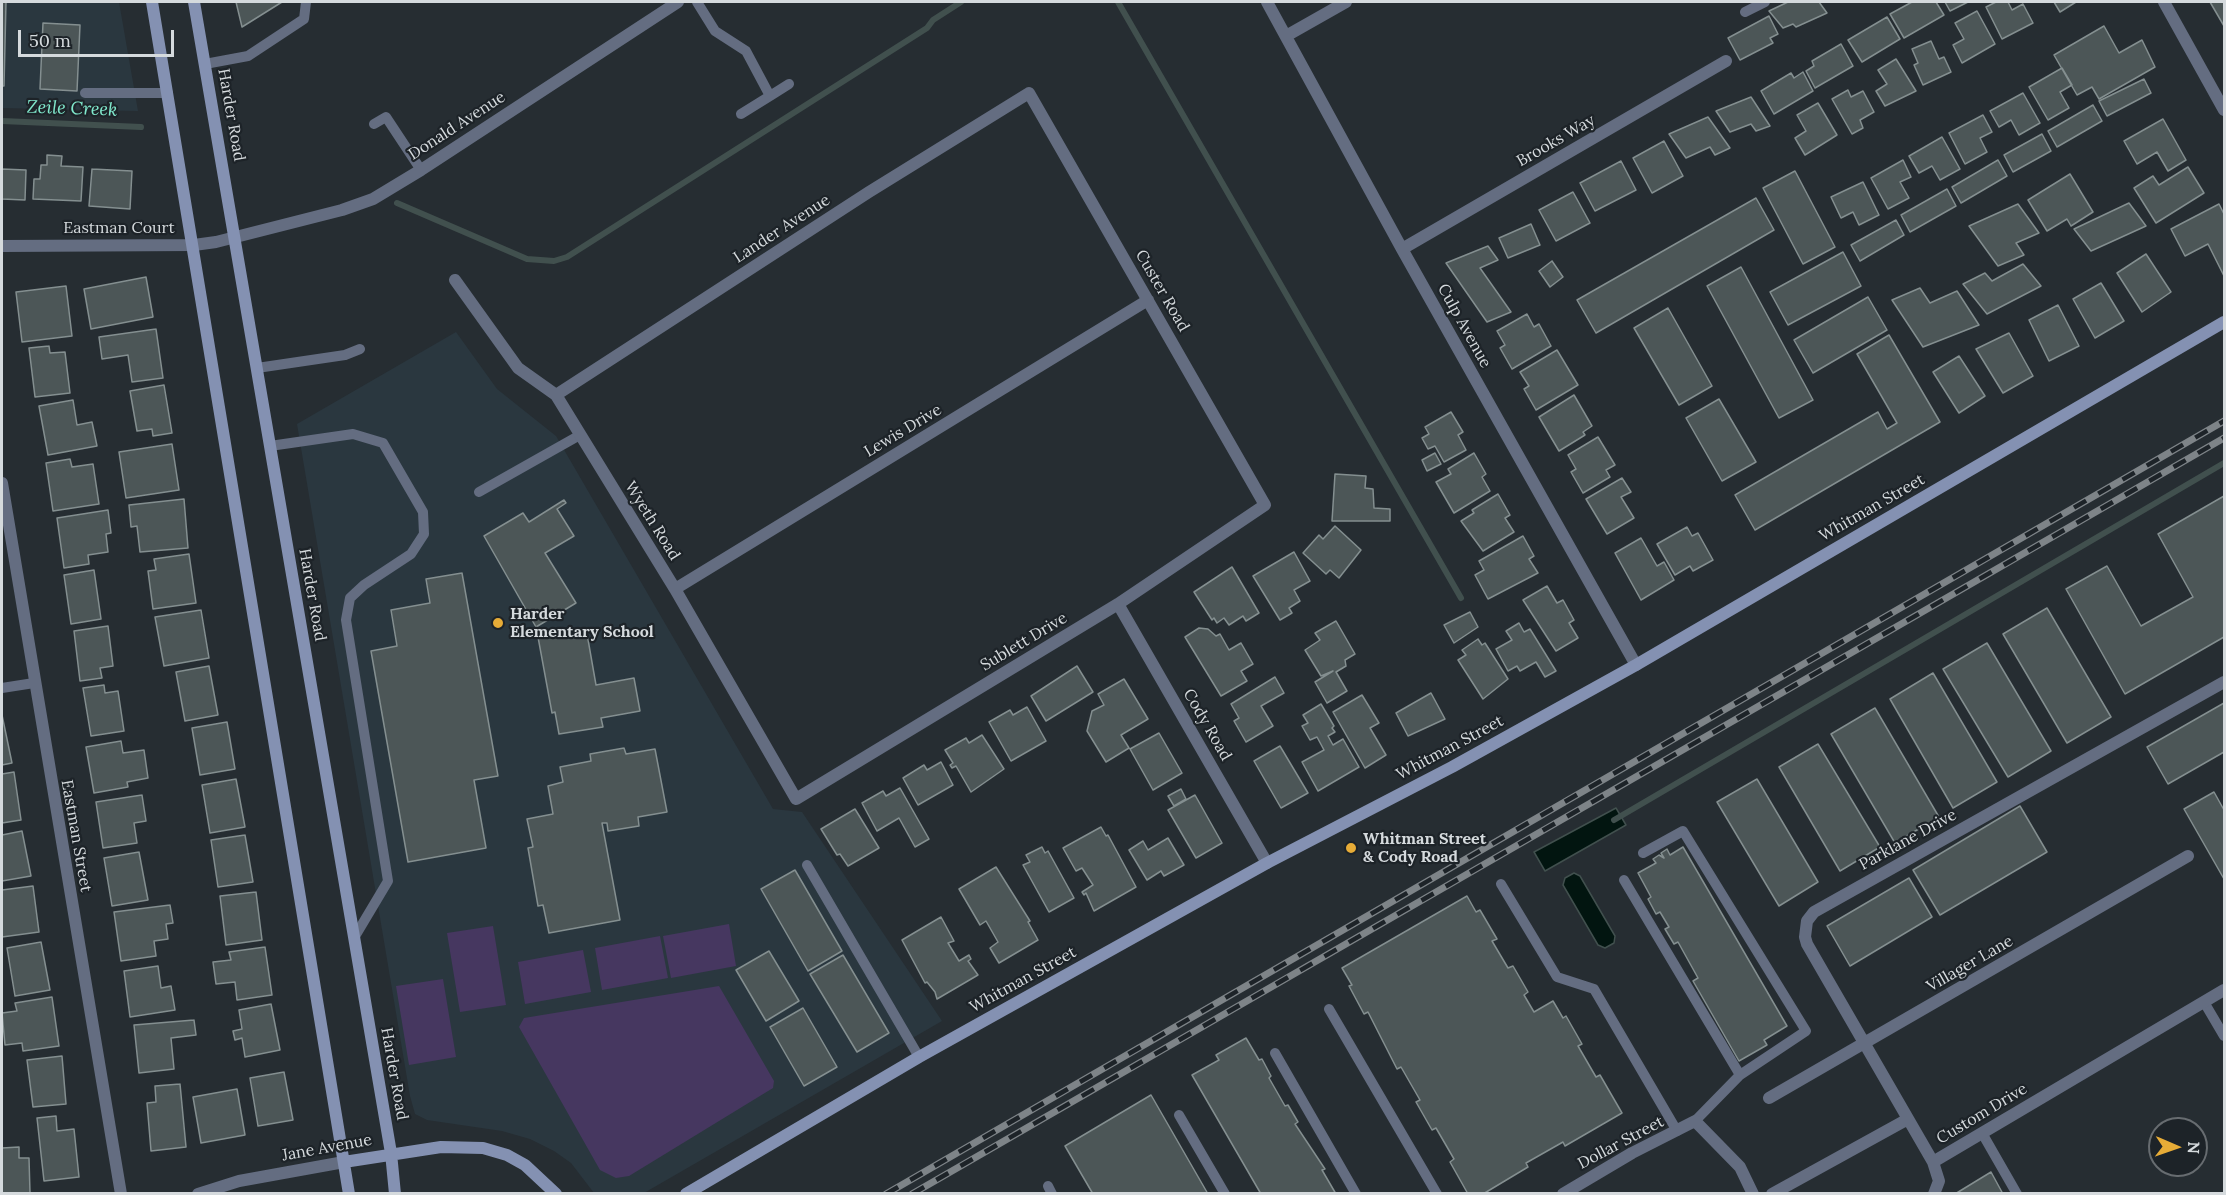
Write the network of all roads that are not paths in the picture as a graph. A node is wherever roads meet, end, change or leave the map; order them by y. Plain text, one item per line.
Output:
1 (152, 2) edge
2 (194, 2) edge
3 (306, 2) edge
4 (678, 2) edge
5 (697, 2) edge
6 (1267, 2) edge
7 (1346, 2) edge
8 (1764, 2) edge
9 (2164, 2) edge
10 (1745, 12) dead end
11 (1286, 36) junction
12 (1726, 61) dead end
13 (205, 64) junction
14 (789, 84) dead end
15 (85, 93) dead end
16 (168, 93) junction
17 (1029, 93) joint
18 (770, 96) junction
19 (2223, 103) edge
20 (741, 114) dead end
21 (374, 124) dead end
22 (421, 170) junction
23 (235, 236) junction
24 (194, 245) junction
25 (2, 246) edge
26 (1402, 249) junction
27 (455, 280) dead end
28 (1148, 300) junction
29 (2224, 322) edge
30 (360, 349) dead end
31 (257, 368) junction
32 (556, 395) junction
33 (580, 435) junction
34 (270, 446) junction
35 (2, 483) edge
36 (479, 492) dead end
37 (1265, 505) joint
38 (675, 589) junction
39 (1118, 604) junction
40 (1636, 665) junction
41 (2224, 682) edge
42 (33, 684) junction
43 (2, 688) edge
44 (796, 799) joint
45 (1642, 853) dead end
46 (2188, 856) dead end
47 (1267, 863) junction
48 (807, 865) dead end
49 (1624, 880) dead end
50 (1501, 884) dead end
51 (354, 938) junction
52 (2224, 990) edge
53 (2204, 1002) junction
54 (1329, 1009) dead end
55 (2224, 1036) edge
56 (1864, 1044) junction
57 (1275, 1053) dead end
58 (919, 1057) junction
59 (1740, 1075) junction
60 (1768, 1098) dead end
61 (1179, 1115) dead end
62 (1908, 1119) junction
63 (1695, 1121) junction
64 (1677, 1131) junction
65 (1982, 1133) junction
66 (391, 1153) junction
67 (344, 1162) junction
68 (1933, 1162) junction
69 (121, 1194) edge
70 (198, 1194) edge
71 (349, 1194) edge
72 (395, 1194) edge
73 (556, 1194) edge
74 (686, 1194) edge
75 (1225, 1194) edge
76 (1356, 1194) edge
77 (1437, 1194) edge
78 (1563, 1194) edge
79 (1753, 1194) edge
80 (1772, 1194) edge
81 (1934, 1194) edge
82 (2017, 1194) edge

1 - 16 main road
2 - 13 main road, Harder Road
3 - 13 lane
4 - 22 street, Donald Avenue
5 - 18 lane
6 - 11 street, Culp Avenue
7 - 11 street
8 - 10 lane
9 - 19 street
11 - 26 street, Culp Avenue
12 - 26 street, Brooks Way
13 - 23 main road, Harder Road
14 - 18 lane
15 - 16 lane
16 - 24 main road
17 - 28 street, Custer Road
17 - 32 street, Lander Avenue
18 - 20 lane
21 - 22 lane
22 - 23 street, Donald Avenue
23 - 24 street, Eastman Court
23 - 31 main road, Harder Road
24 - 25 street, Eastman Court
24 - 67 main road
26 - 40 street, Culp Avenue
27 - 32 street, Wyeth Road
28 - 37 street, Custer Road
28 - 38 street, Lewis Drive
29 - 40 main road, Whitman Street
30 - 31 lane
31 - 34 main road, Harder Road
32 - 33 street, Wyeth Road
33 - 36 lane
33 - 38 street, Wyeth Road
34 - 51 main road, Harder Road
34 - 51 lane
35 - 42 street, Eastman Street
37 - 39 street, Sublett Drive
38 - 44 street, Wyeth Road
39 - 44 street, Sublett Drive
39 - 47 street, Cody Road
40 - 47 main road, Whitman Street
41 - 56 street, Parklane Drive
42 - 43 lane
42 - 69 street, Eastman Street
45 - 59 lane
46 - 56 street, Villager Lane
47 - 58 main road, Whitman Street
48 - 58 lane
49 - 59 lane
50 - 64 lane
51 - 66 main road, Harder Road
52 - 53 street, Custom Drive
53 - 55 lane
53 - 65 street, Custom Drive
54 - 77 lane
56 - 60 street, Villager Lane
56 - 62 street, Parklane Drive
57 - 76 lane
58 - 74 main road, Whitman Street
59 - 63 lane
61 - 75 lane
62 - 68 street, Custom Drive
62 - 80 street
63 - 64 street, Dollar Street
63 - 79 street
64 - 78 street, Dollar Street
65 - 68 street, Custom Drive
65 - 82 lane
66 - 67 main road, Jane Avenue
66 - 72 main road, Harder Road
66 - 73 main road, Jane Avenue
67 - 70 street, Jane Avenue
67 - 71 main road
68 - 81 street

